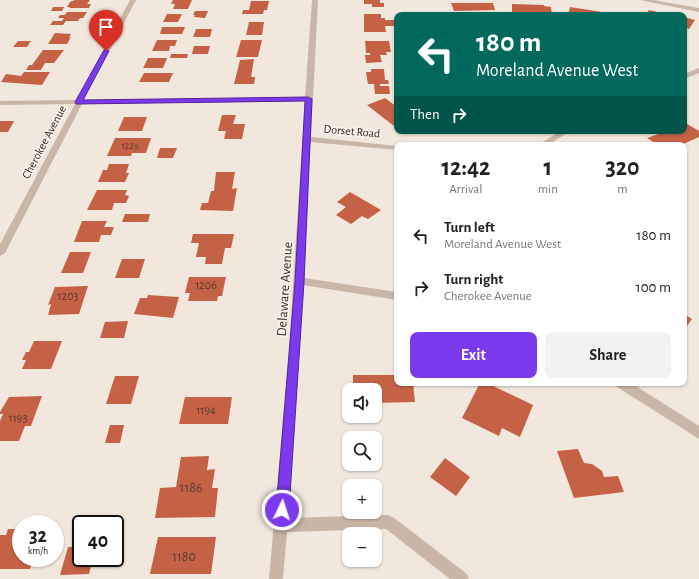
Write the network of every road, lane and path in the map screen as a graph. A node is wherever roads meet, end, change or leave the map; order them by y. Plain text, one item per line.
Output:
1 (132, 0) edge
2 (315, 0) edge
3 (643, 0) edge
4 (699, 10) edge
5 (699, 70) edge
6 (687, 76) edge
7 (308, 99) junction
8 (79, 102) junction
9 (0, 103) edge
10 (561, 134) edge
11 (306, 139) junction
12 (547, 142) edge
13 (394, 148) edge
14 (0, 253) edge
15 (299, 282) junction
16 (394, 296) edge
17 (626, 386) edge
18 (699, 433) edge
19 (281, 525) junction
20 (276, 579) edge
21 (462, 579) edge

1 - 8 street, Cherokee Avenue
2 - 7 street, Delaware Avenue
3 - 4 street
5 - 6 street
7 - 8 street
7 - 11 street, Delaware Avenue
8 - 9 street
8 - 14 street, Cherokee Avenue
10 - 12 street
11 - 13 street, Dorset Road
11 - 15 street, Delaware Avenue
15 - 16 street
15 - 19 street, Delaware Avenue
17 - 18 street
19 - 20 street, Delaware Avenue
19 - 21 street

